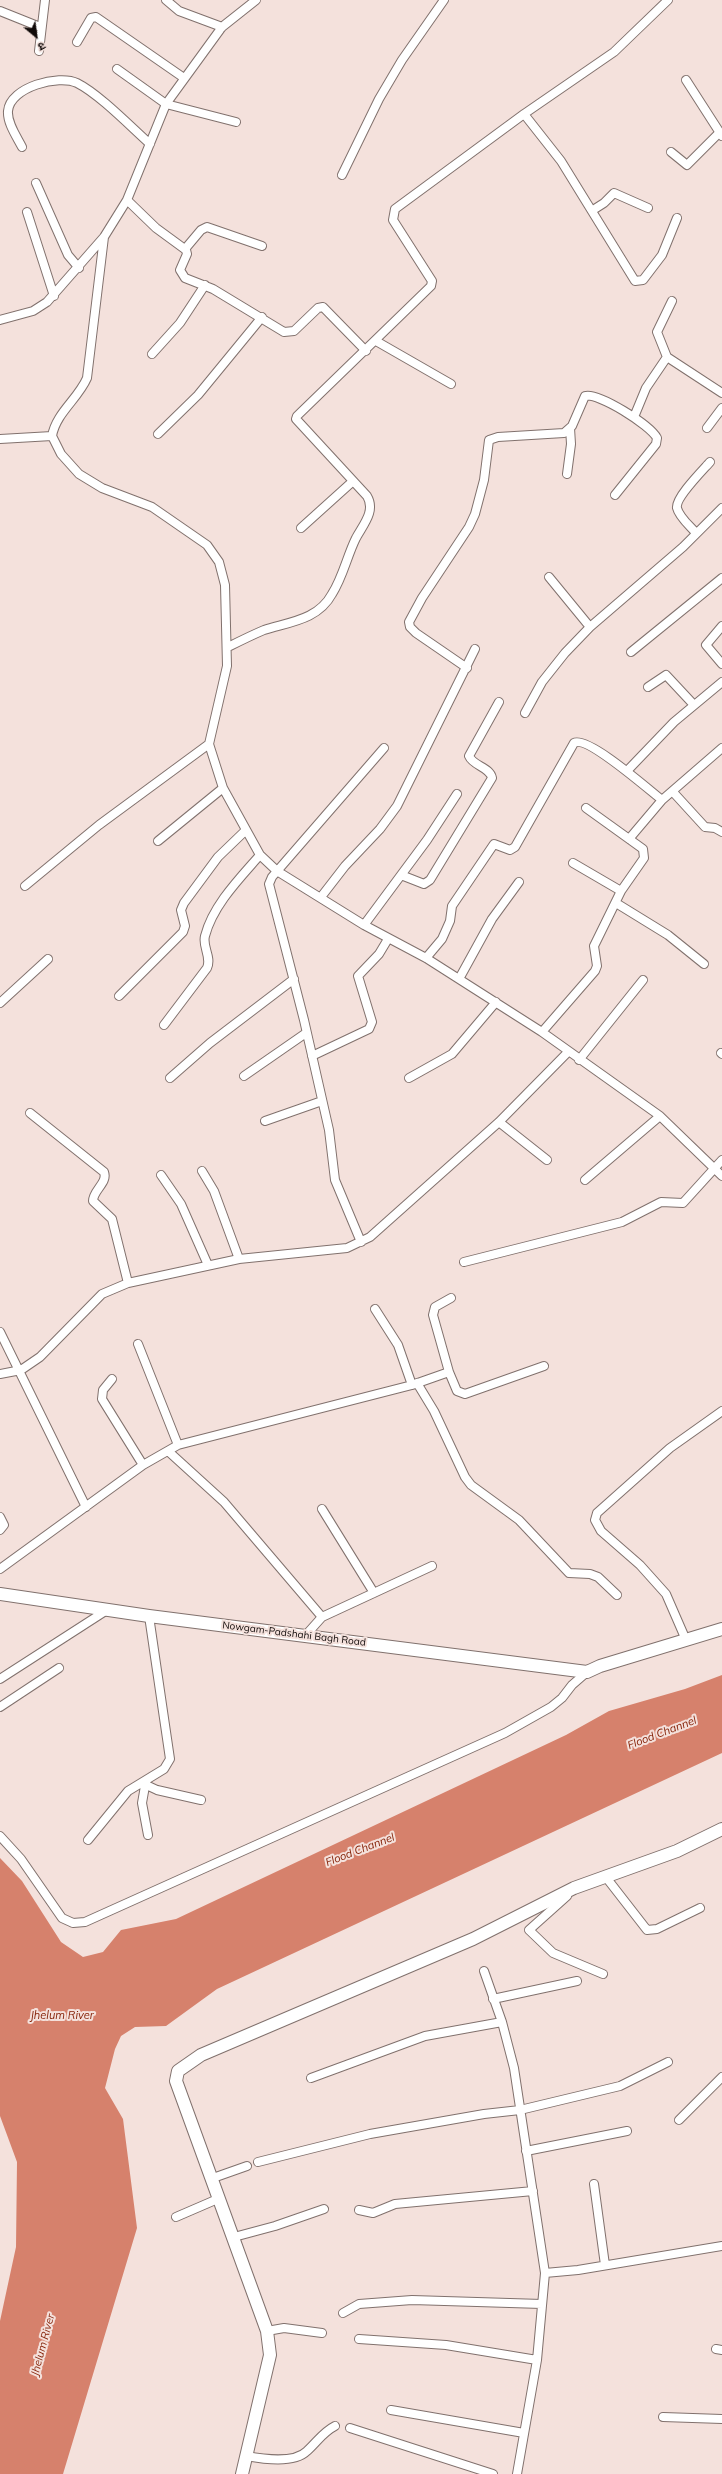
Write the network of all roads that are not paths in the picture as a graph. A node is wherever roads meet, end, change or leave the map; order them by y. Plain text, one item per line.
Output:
1 (45, 0) edge
2 (166, 0) edge
3 (256, 0) edge
4 (444, 0) edge
5 (668, 0) edge
6 (0, 10) edge
7 (40, 27) junction
8 (222, 27) junction
9 (77, 42) dead end
10 (39, 51) dead end
11 (117, 69) dead end
12 (184, 78) junction
13 (686, 80) dead end
14 (166, 104) junction
15 (524, 114) junction
16 (236, 122) dead end
17 (720, 134) edge
18 (150, 144) junction
19 (22, 148) dead end
20 (671, 152) dead end
21 (342, 175) dead end
22 (36, 183) dead end
23 (127, 200) junction
24 (648, 208) dead end
25 (592, 210) junction
26 (27, 212) dead end
27 (677, 218) dead end
28 (104, 237) junction
29 (262, 246) dead end
30 (185, 249) junction
31 (79, 268) junction
32 (205, 285) junction
33 (54, 296) junction
34 (672, 301) dead end
35 (262, 317) junction
36 (0, 320) edge
37 (376, 342) junction
38 (366, 351) junction
39 (152, 354) dead end
40 (667, 357) junction
41 (452, 384) dead end
42 (722, 393) edge
43 (722, 408) edge
44 (634, 417) junction
45 (570, 428) junction
46 (707, 428) dead end
47 (158, 434) dead end
48 (52, 436) junction
49 (0, 439) edge
50 (710, 462) dead end
51 (567, 474) dead end
52 (352, 482) junction
53 (615, 495) dead end
54 (722, 508) edge
55 (301, 528) dead end
56 (696, 533) junction
57 (549, 578) dead end
58 (722, 578) edge
59 (722, 626) edge
60 (590, 627) junction
61 (228, 647) junction
62 (475, 649) dead end
63 (631, 652) dead end
64 (722, 664) edge
65 (467, 668) junction
66 (722, 682) edge
67 (648, 687) dead end
68 (499, 702) dead end
69 (694, 705) junction
70 (525, 713) dead end
71 (209, 744) junction
72 (384, 748) dead end
73 (722, 748) edge
74 (627, 772) junction
75 (223, 788) junction
76 (673, 792) junction
77 (457, 794) dead end
78 (662, 800) junction
79 (586, 808) dead end
80 (245, 831) junction
81 (722, 832) edge
82 (629, 840) junction
83 (158, 841) dead end
84 (260, 855) junction
85 (573, 863) dead end
86 (276, 871) junction
87 (402, 875) junction
88 (519, 882) dead end
89 (25, 886) dead end
90 (621, 892) junction
91 (321, 897) junction
92 (616, 903) junction
93 (364, 925) junction
94 (388, 939) junction
95 (426, 958) junction
96 (48, 959) dead end
97 (704, 964) dead end
98 (294, 979) junction
99 (459, 979) junction
100 (644, 980) dead end
101 (119, 996) dead end
102 (496, 1002) junction
103 (0, 1003) edge
104 (164, 1025) dead end
105 (542, 1032) junction
106 (306, 1033) junction
107 (568, 1052) junction
108 (312, 1056) junction
109 (579, 1060) junction
110 (244, 1076) dead end
111 (170, 1078) dead end
112 (409, 1078) dead end
113 (322, 1101) junction
114 (30, 1113) dead end
115 (660, 1116) junction
116 (265, 1121) dead end
117 (499, 1122) junction
118 (547, 1160) dead end
119 (722, 1160) edge
120 (715, 1168) junction
121 (202, 1171) dead end
122 (161, 1175) dead end
123 (722, 1176) edge
124 (585, 1180) dead end
125 (361, 1242) junction
126 (240, 1259) junction
127 (464, 1262) dead end
128 (208, 1265) junction
129 (128, 1283) junction
130 (451, 1298) dead end
131 (375, 1309) dead end
132 (0, 1332) edge
133 (138, 1344) dead end
134 (544, 1366) dead end
135 (21, 1370) junction
136 (449, 1372) junction
137 (0, 1374) edge
138 (112, 1379) dead end
139 (415, 1384) junction
140 (722, 1412) edge
141 (178, 1445) junction
142 (168, 1451) junction
143 (143, 1465) junction
144 (86, 1507) junction
145 (322, 1509) dead end
146 (0, 1516) edge
147 (0, 1530) edge
148 (432, 1566) dead end
149 (0, 1570) edge
150 (374, 1593) junction
151 (0, 1594) edge
152 (617, 1595) dead end
153 (107, 1610) junction
154 (149, 1616) junction
155 (322, 1617) junction
156 (722, 1629) edge
157 (305, 1636) junction
158 (686, 1640) junction
159 (60, 1668) dead end
160 (588, 1672) junction
161 (0, 1680) edge
162 (0, 1707) edge
163 (144, 1784) junction
164 (201, 1800) dead end
165 (722, 1829) edge
166 (148, 1835) dead end
167 (0, 1836) edge
168 (88, 1840) dead end
169 (605, 1876) junction
170 (575, 1888) junction
171 (700, 1908) dead end
172 (484, 1971) dead end
173 (603, 1974) dead end
174 (577, 1981) dead end
175 (493, 1999) junction
176 (502, 2022) junction
177 (668, 2062) dead end
178 (722, 2077) edge
179 (311, 2078) dead end
180 (520, 2110) junction
181 (679, 2120) dead end
182 (626, 2131) dead end
183 (526, 2152) junction
184 (258, 2162) dead end
185 (247, 2166) dead end
186 (213, 2178) junction
187 (594, 2184) dead end
188 (533, 2191) junction
189 (220, 2198) junction
190 (324, 2208) dead end
191 (358, 2210) dead end
192 (176, 2217) dead end
193 (234, 2237) junction
194 (722, 2246) edge
195 (604, 2266) junction
196 (545, 2272) junction
197 (542, 2304) junction
198 (343, 2312) dead end
199 (267, 2331) junction
200 (322, 2333) dead end
201 (359, 2339) dead end
202 (537, 2360) junction
203 (391, 2410) dead end
204 (663, 2417) dead end
205 (722, 2419) edge
206 (335, 2426) dead end
207 (350, 2428) dead end
208 (524, 2433) junction
209 (246, 2456) junction
210 (242, 2474) edge
211 (493, 2474) edge
212 (517, 2474) edge

1 - 7 street
2 - 8 street
3 - 8 street
4 - 21 street
5 - 15 street
6 - 7 street
7 - 10 street
8 - 12 street
9 - 12 street
11 - 14 street
12 - 14 street
13 - 17 street
14 - 16 street
14 - 18 street
15 - 25 street
15 - 37 street
17 - 20 street
18 - 19 street
18 - 23 street
22 - 31 street
23 - 28 street
23 - 30 street
24 - 25 street
25 - 27 street
26 - 33 street
28 - 31 street
28 - 48 street
29 - 30 street
30 - 32 street
31 - 33 street
32 - 35 street
32 - 39 street
33 - 36 street
34 - 40 street
35 - 38 street
35 - 47 street
37 - 38 street
37 - 41 street
38 - 52 street
40 - 42 street
40 - 44 street
43 - 46 street
44 - 45 street
44 - 53 street
45 - 51 street
45 - 65 street
48 - 49 street
48 - 61 street
50 - 56 street
52 - 55 street
52 - 61 street
54 - 56 street
56 - 60 street
57 - 60 street
58 - 63 street
59 - 64 street
60 - 70 street
61 - 71 street
62 - 65 street
65 - 91 street
66 - 69 street
67 - 69 street
68 - 87 street
69 - 74 street
71 - 75 street
71 - 89 street
72 - 86 street
73 - 76 street
74 - 78 street
74 - 95 street
75 - 80 street
75 - 83 street
76 - 78 street
76 - 81 street
77 - 87 street
78 - 82 street
79 - 82 street
80 - 84 street
80 - 101 street
82 - 90 street
84 - 86 street
84 - 104 street
85 - 90 street
86 - 91 street
86 - 98 street
87 - 93 street
88 - 99 street
90 - 92 street
91 - 93 street
92 - 97 street
92 - 105 street
93 - 94 street
94 - 95 street
94 - 108 street
95 - 99 street
96 - 103 street
98 - 106 street
98 - 111 street
99 - 102 street
100 - 109 street
102 - 105 street
102 - 112 street
105 - 107 street
106 - 108 street
106 - 110 street
107 - 109 street
107 - 117 street
108 - 113 street
109 - 115 street
113 - 116 street
113 - 125 street
114 - 129 street
115 - 120 street
115 - 124 street
117 - 118 street
117 - 125 street
119 - 120 street
120 - 123 street
120 - 127 street
121 - 126 street
122 - 128 street
125 - 126 street
126 - 128 street
128 - 129 street
129 - 135 street
130 - 136 street
131 - 139 street
132 - 135 street
133 - 141 street
134 - 136 street
135 - 137 street
135 - 144 street
136 - 139 street
138 - 143 street
139 - 141 street
139 - 152 street
140 - 158 street
141 - 142 street
142 - 143 street
142 - 155 street
143 - 144 street
144 - 149 street
145 - 150 street
146 - 147 street
148 - 150 street
150 - 155 street
151 - 153 main road, Nowgam-Padshahi Bagh Road
153 - 154 main road, Nowgam-Padshahi Bagh Road
153 - 161 street
154 - 157 main road, Nowgam-Padshahi Bagh Road
154 - 163 street
155 - 157 street
156 - 158 main road
157 - 160 main road, Nowgam-Padshahi Bagh Road
158 - 160 main road
159 - 162 street
160 - 167 street
163 - 164 street
163 - 166 street
163 - 168 street
165 - 169 main road
169 - 170 main road
169 - 171 street
170 - 173 street
170 - 186 main road
172 - 175 street
174 - 175 street
175 - 176 street
176 - 179 street
176 - 180 street
177 - 180 street
178 - 181 street
180 - 183 street
180 - 184 street
182 - 183 street
183 - 188 street
185 - 186 street
186 - 189 main road
187 - 195 street
188 - 191 street
188 - 196 street
189 - 192 street
189 - 193 main road
190 - 193 street
193 - 199 main road
194 - 195 street
195 - 196 street
196 - 197 street
197 - 198 street
197 - 202 street
199 - 200 street
199 - 209 main road
201 - 202 street
202 - 208 street
203 - 208 street
204 - 205 street
206 - 209 street
207 - 211 street
208 - 212 street
209 - 210 main road

